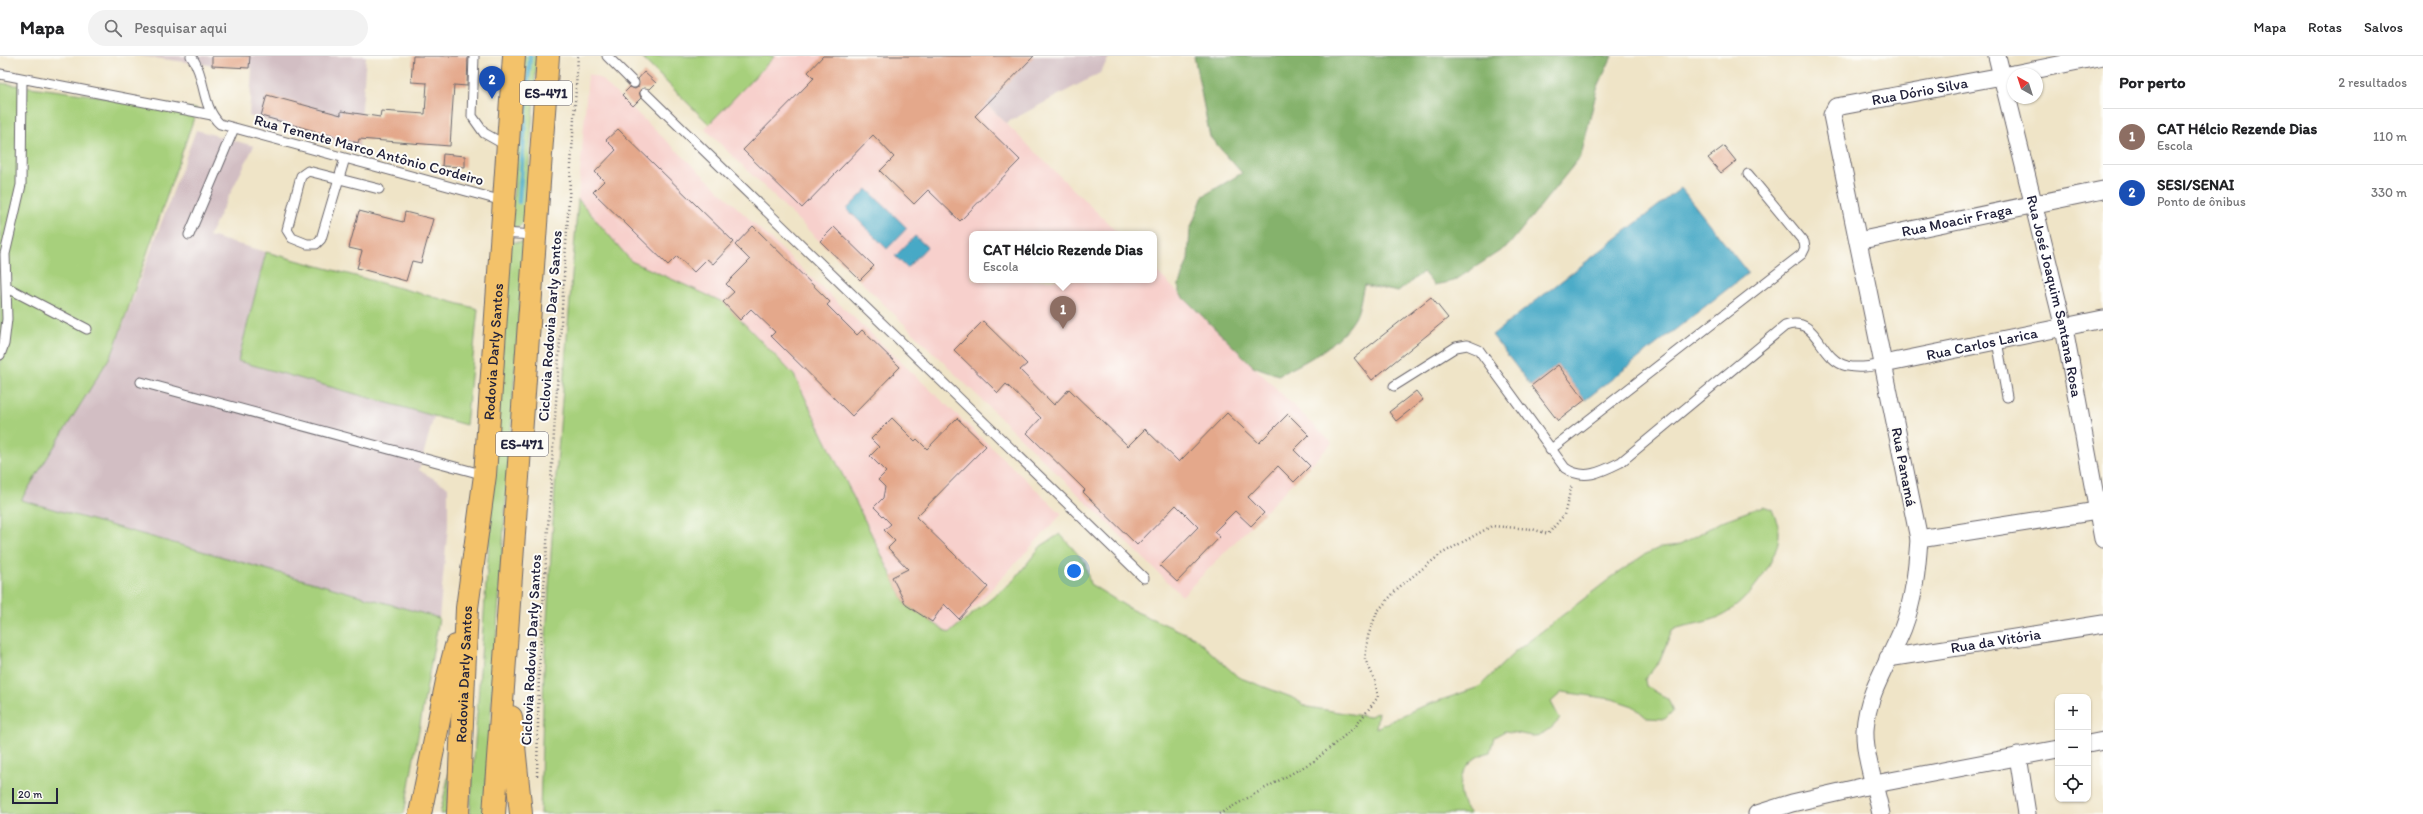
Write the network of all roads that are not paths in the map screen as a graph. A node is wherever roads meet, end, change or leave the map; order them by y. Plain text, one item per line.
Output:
1 (191, 56) edge
2 (474, 56) edge
3 (514, 56) edge
4 (559, 56) edge
5 (607, 56) edge
6 (1997, 56) edge
7 (2103, 56) edge
8 (548, 65) edge
9 (2043, 68) edge
10 (2007, 71) edge
11 (0, 74) edge
12 (2007, 76) edge
13 (22, 79) junction
14 (634, 83) dead end
15 (645, 93) dead end
16 (2015, 104) edge
17 (212, 115) junction
18 (1832, 115) joint
19 (231, 127) junction
20 (507, 146) junction
21 (345, 158) junction
22 (1748, 174) dead end
23 (339, 178) junction
24 (380, 189) dead end
25 (2103, 190) edge
26 (503, 201) junction
27 (2034, 204) junction
28 (501, 233) junction
29 (189, 235) dead end
30 (535, 235) junction
31 (1858, 241) junction
32 (8, 288) junction
33 (2103, 319) edge
34 (2064, 328) junction
35 (87, 329) dead end
36 (1996, 341) junction
37 (0, 355) edge
38 (1884, 364) junction
39 (141, 382) dead end
40 (1394, 386) dead end
41 (2007, 397) dead end
42 (1550, 450) junction
43 (485, 475) junction
44 (2097, 511) junction
45 (1919, 539) junction
46 (2103, 539) edge
47 (1144, 578) dead end
48 (467, 608) junction
49 (2103, 624) edge
50 (1888, 658) junction
51 (505, 674) junction
52 (2103, 741) edge
53 (2091, 743) edge
54 (2055, 750) edge
55 (2018, 756) junction
56 (1875, 784) junction
57 (1791, 809) edge
58 (420, 814) edge
59 (458, 814) edge
60 (494, 814) edge
61 (521, 814) edge
62 (1757, 814) edge
63 (1881, 814) edge
64 (2027, 814) edge

1 - 17 lane
2 - 20 lane
3 - 20 main road, Rodovia Darly Santos / ES-471
4 - 8 lane
5 - 14 lane
6 - 10 street, Rua José Joaquim Santana Rosa
7 - 9 street, Rua Dório Silva
8 - 30 main road, ES-471
11 - 13 lane
12 - 18 street, Rua Dório Silva
13 - 17 lane
13 - 32 lane
15 - 47 lane
16 - 27 street, Rua José Joaquim Santana Rosa
17 - 19 lane
18 - 31 street, Rua Panamá
19 - 21 lane, Rua Tenente Marco Antônio Cordeiro
19 - 29 lane
20 - 26 main road, Rodovia Darly Santos / ES-471
21 - 23 lane
21 - 26 lane, Rua Tenente Marco Antônio Cordeiro
22 - 42 lane
23 - 23 lane
23 - 24 lane
25 - 27 street, Rua Moacir Fraga
26 - 28 main road, Rodovia Darly Santos / ES-471
27 - 31 street, Rua Moacir Fraga
27 - 34 street, Rua José Joaquim Santana Rosa
28 - 30 lane
28 - 43 main road, Rodovia Darly Santos / ES-471
30 - 51 main road, ES-471
31 - 38 street, Rua Panamá
32 - 35 lane
32 - 37 lane
33 - 34 street, Rua Carlos Larica
34 - 36 street, Rua Carlos Larica
34 - 44 street, Rua José Joaquim Santana Rosa
36 - 38 street, Rua Carlos Larica
36 - 41 lane
38 - 42 lane
38 - 45 street, Rua Panamá
39 - 43 lane
40 - 42 lane
43 - 48 main road, Rodovia Darly Santos / ES-471
44 - 45 street
44 - 46 street, Rua José Joaquim Santana Rosa
45 - 50 street, Rua Panamá
48 - 58 main road
48 - 59 main road, Rodovia Darly Santos / ES-471
49 - 50 street, Rua da Vitória
50 - 56 street, Rua Panamá
51 - 60 main road, ES-471
51 - 61 main road
52 - 53 street
54 - 55 street
55 - 56 street
55 - 64 street
56 - 57 street
56 - 63 street, Rua Panamá
57 - 62 street

